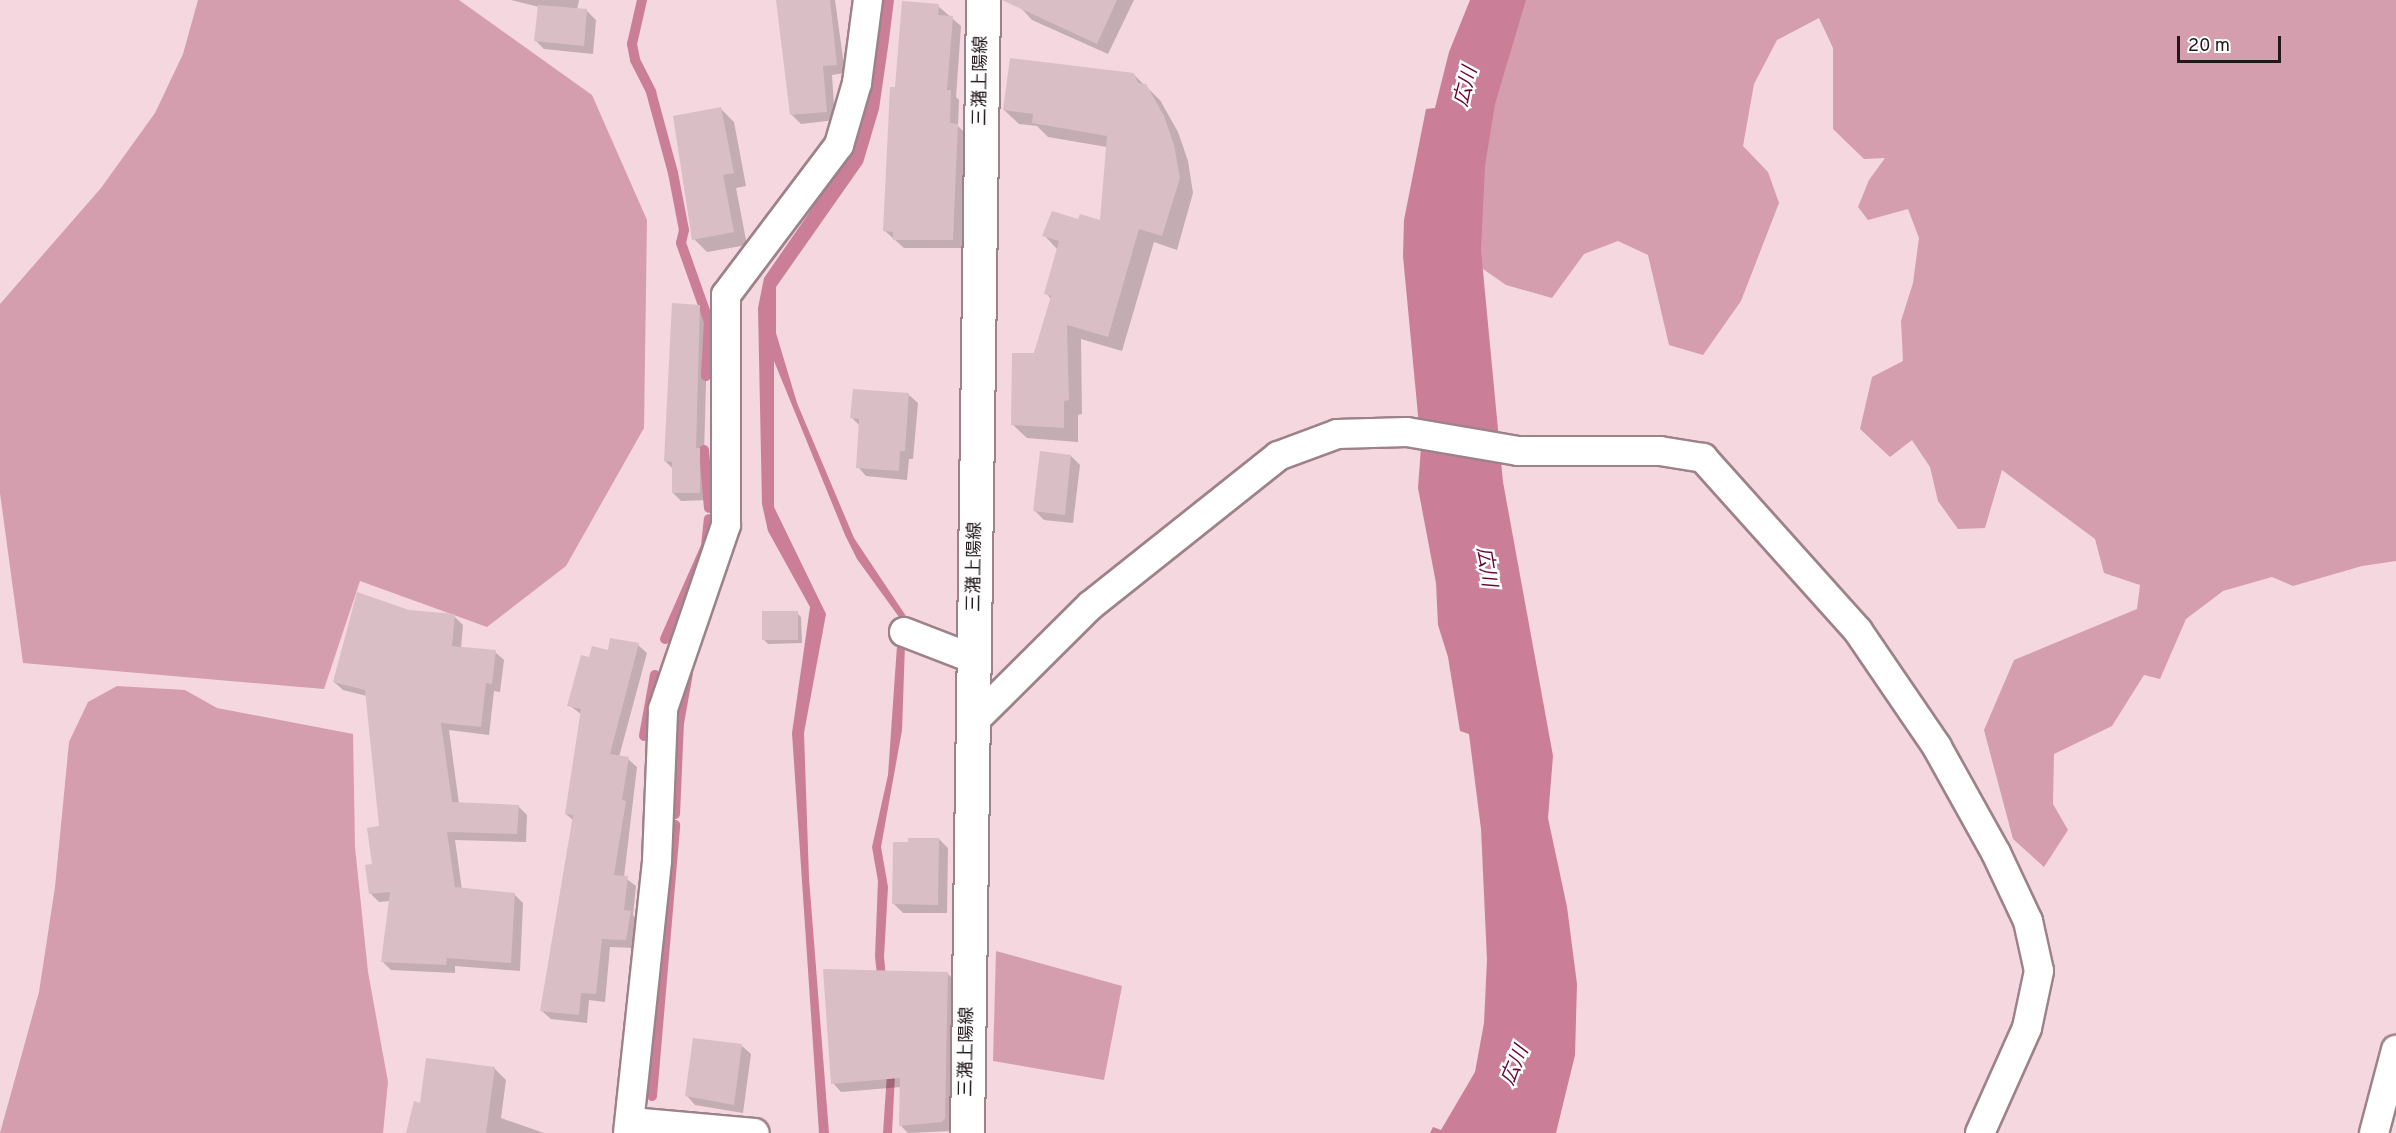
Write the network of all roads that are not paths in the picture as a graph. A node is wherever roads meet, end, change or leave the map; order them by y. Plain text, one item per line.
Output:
1 (868, 0) edge
2 (983, 0) edge
3 (904, 632) dead end
4 (974, 659) junction
5 (974, 722) junction
6 (2396, 1050) edge
7 (629, 1127) edge
8 (755, 1133) edge
9 (967, 1133) edge
10 (1980, 1133) edge
11 (2374, 1133) edge

1 - 7 street
2 - 4 main road, 三潴上陽線
3 - 4 street
4 - 5 main road, 三潴上陽線
5 - 9 main road, 三潴上陽線
5 - 10 street
6 - 11 street
7 - 8 street

